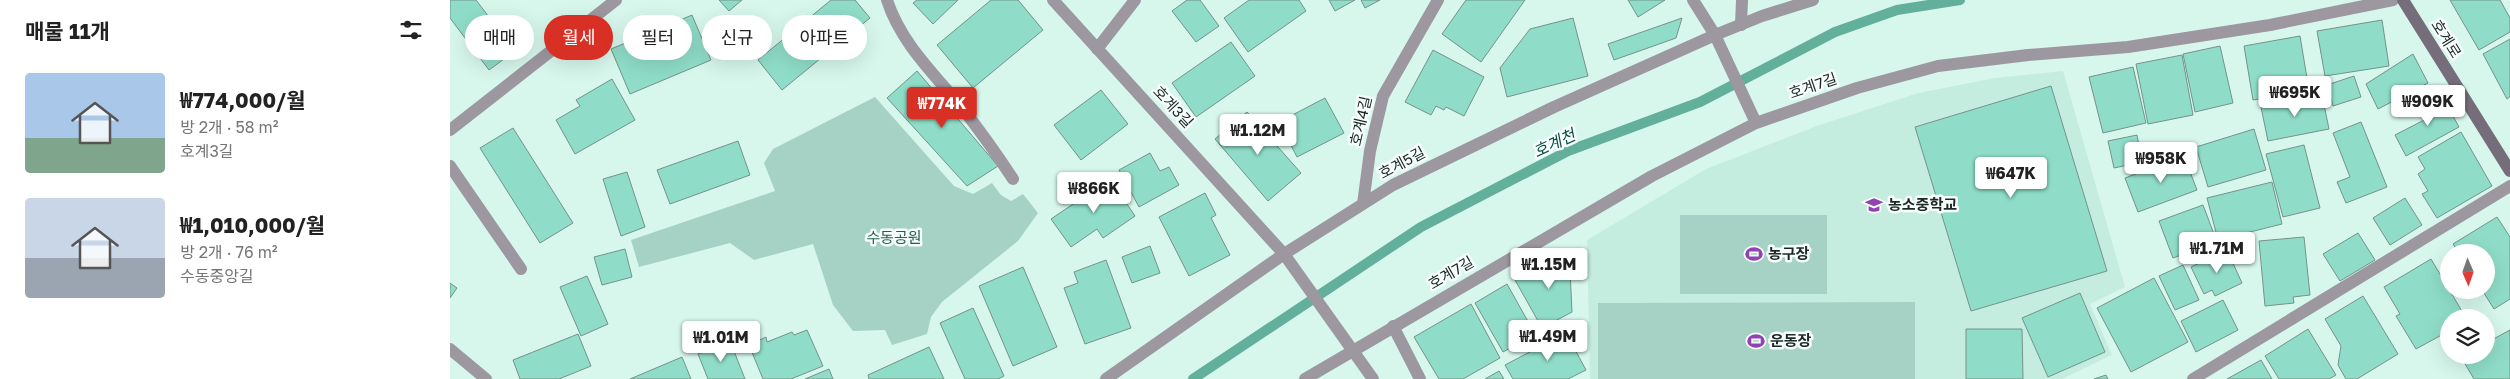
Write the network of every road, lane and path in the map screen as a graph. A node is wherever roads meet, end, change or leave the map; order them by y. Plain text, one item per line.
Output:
1 (616, 0) edge
2 (887, 0) edge
3 (1053, 0) edge
4 (1135, 0) edge
5 (1438, 0) edge
6 (1692, 0) edge
7 (1742, 0) edge
8 (1813, 0) edge
9 (2392, 0) edge
10 (2403, 0) edge
11 (1741, 25) junction
12 (1715, 35) junction
13 (1097, 49) junction
14 (1756, 123) junction
15 (450, 130) edge
16 (450, 166) edge
17 (2510, 171) edge
18 (1013, 179) dead end
19 (2510, 186) edge
20 (1363, 204) junction
21 (1284, 254) junction
22 (521, 269) dead end
23 (1393, 326) junction
24 (450, 349) edge
25 (1354, 349) junction
26 (486, 379) edge
27 (1106, 379) edge
28 (1305, 379) edge
29 (1373, 379) edge
30 (1420, 379) edge
31 (2193, 379) edge

1 - 15 street
2 - 18 street
3 - 13 street, 호계3길
4 - 13 street
5 - 20 street, 호계4길
6 - 12 street
7 - 11 street
8 - 11 street, 호계5길
9 - 14 street, 호계7길
10 - 17 street, 호계로
11 - 12 street, 호계5길
12 - 14 street
12 - 20 street, 호계5길
13 - 21 street, 호계3길
14 - 23 street, 호계7길
16 - 22 street
19 - 31 street
20 - 21 street, 호계5길
21 - 25 street, 호계3길
21 - 27 street, 호계5길
23 - 25 street, 호계7길
23 - 30 street
24 - 26 street
25 - 28 street, 호계7길
25 - 29 street, 호계3길

